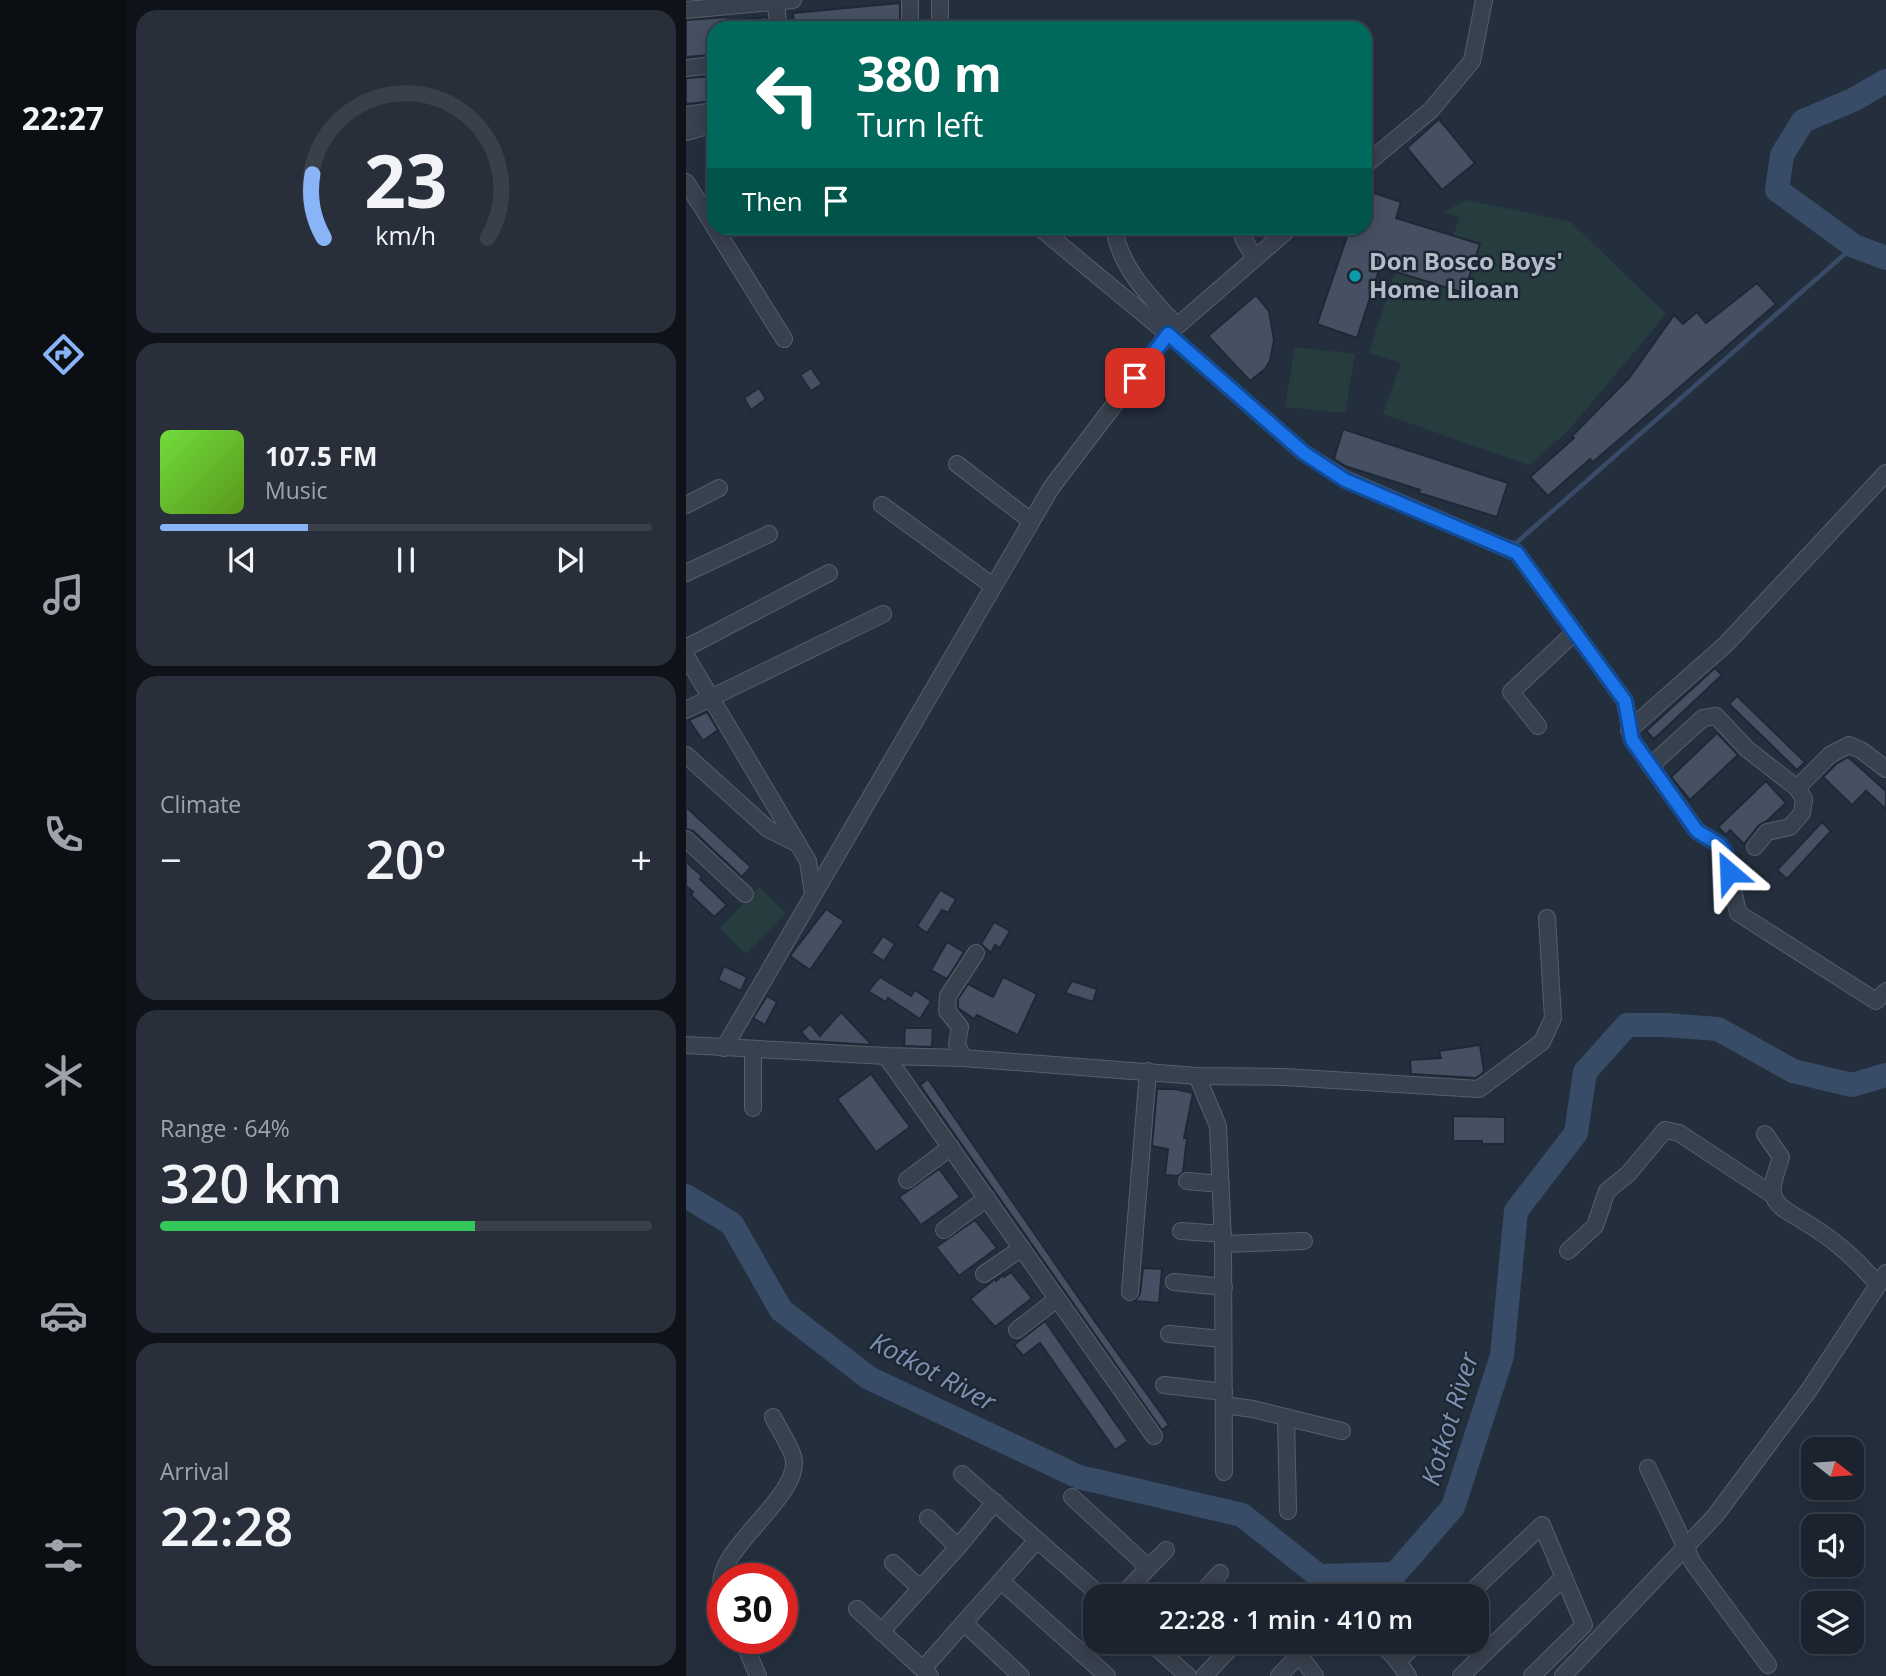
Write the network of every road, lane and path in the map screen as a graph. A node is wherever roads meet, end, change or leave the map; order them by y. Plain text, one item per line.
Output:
1 (793, 0) edge
2 (910, 0) edge
3 (940, 0) edge
4 (1484, 0) edge
5 (776, 1) edge
6 (686, 10) edge
7 (778, 21) edge
8 (910, 21) edge
9 (940, 21) edge
10 (707, 66) edge
11 (686, 68) edge
12 (707, 112) edge
13 (686, 116) edge
14 (707, 126) edge
15 (686, 132) edge
16 (1372, 159) edge
17 (686, 182) edge
18 (707, 216) edge
19 (719, 235) edge
20 (1049, 235) edge
21 (1115, 235) edge
22 (1242, 235) edge
23 (1281, 235) edge
24 (1254, 257) junction
25 (1172, 330) junction
26 (784, 339) dead end
27 (957, 464) dead end
28 (1886, 473) edge
29 (719, 488) dead end
30 (686, 505) edge
31 (882, 505) dead end
32 (1031, 521) junction
33 (769, 534) dead end
34 (686, 573) edge
35 (829, 573) dead end
36 (993, 586) junction
37 (883, 614) dead end
38 (1575, 632) junction
39 (686, 648) edge
40 (686, 656) edge
41 (711, 697) junction
42 (686, 710) edge
43 (1538, 726) dead end
44 (1629, 730) junction
45 (686, 755) edge
46 (1653, 767) junction
47 (1886, 769) edge
48 (1797, 789) junction
49 (686, 839) edge
50 (799, 845) junction
51 (1755, 847) dead end
52 (745, 894) dead end
53 (813, 894) junction
54 (1547, 918) dead end
55 (976, 953) dead end
56 (1886, 991) edge
57 (686, 1045) edge
58 (724, 1048) junction
59 (753, 1049) junction
60 (886, 1056) junction
61 (963, 1058) junction
62 (1148, 1071) junction
63 (1197, 1076) junction
64 (753, 1108) dead end
65 (1765, 1134) dead end
66 (951, 1147) junction
67 (907, 1180) dead end
68 (1187, 1181) dead end
69 (1221, 1184) junction
70 (1773, 1195) junction
71 (987, 1198) junction
72 (944, 1230) dead end
73 (1181, 1230) dead end
74 (1223, 1239) junction
75 (1304, 1241) dead end
76 (1022, 1248) junction
77 (1568, 1251) dead end
78 (984, 1273) dead end
79 (1882, 1279) edge
80 (1174, 1282) dead end
81 (1224, 1287) junction
82 (1130, 1292) dead end
83 (1057, 1298) junction
84 (1017, 1330) dead end
85 (1168, 1334) dead end
86 (1223, 1339) junction
87 (1164, 1385) dead end
88 (1224, 1399) junction
89 (1286, 1417) junction
90 (773, 1418) dead end
91 (1342, 1431) dead end
92 (1154, 1436) dead end
93 (1648, 1468) dead end
94 (1224, 1472) dead end
95 (962, 1474) dead end
96 (1072, 1497) dead end
97 (995, 1502) junction
98 (1288, 1511) dead end
99 (928, 1518) dead end
100 (1037, 1540) junction
101 (958, 1547) junction
102 (1686, 1547) junction
103 (1166, 1550) dead end
104 (727, 1563) edge
105 (893, 1563) dead end
106 (1148, 1567) junction
107 (1220, 1573) dead end
108 (1564, 1577) junction
109 (1002, 1582) junction
110 (1087, 1584) edge
111 (1132, 1584) edge
112 (1210, 1584) edge
113 (1479, 1584) edge
114 (920, 1588) junction
115 (857, 1609) dead end
116 (964, 1623) junction
117 (881, 1632) junction
118 (749, 1654) edge
119 (1165, 1654) edge
120 (1225, 1654) edge
121 (1292, 1654) edge
122 (1299, 1654) edge
123 (1390, 1654) edge
124 (1406, 1654) edge
125 (1398, 1661) junction
126 (1768, 1664) dead end
127 (927, 1673) edge
128 (758, 1676) edge
129 (1021, 1676) edge
130 (1107, 1676) edge
131 (1188, 1676) edge
132 (1204, 1676) edge
133 (1279, 1676) edge
134 (1315, 1676) edge
135 (1408, 1676) edge
136 (1461, 1676) edge
137 (1532, 1676) edge
138 (1563, 1676) edge

1 - 5 street
2 - 8 street
3 - 9 street
4 - 16 street
5 - 6 street
5 - 7 street
10 - 11 street
12 - 13 street
14 - 15 street
17 - 18 street
19 - 26 street
20 - 25 street
21 - 25 street
22 - 24 street
23 - 24 street
24 - 25 street
25 - 32 street
25 - 38 street
27 - 32 street
28 - 44 street
29 - 30 street
31 - 36 street
32 - 36 street
33 - 34 street
35 - 39 street
36 - 53 street
37 - 41 street
38 - 43 street
38 - 44 street
40 - 41 street
41 - 42 street
41 - 50 street
44 - 46 street
45 - 50 street
46 - 48 street
46 - 56 street
47 - 48 street
48 - 51 street
49 - 52 street
50 - 53 street
53 - 58 street
54 - 63 street
55 - 61 street
57 - 58 street
58 - 59 street
59 - 60 street
59 - 64 street
60 - 61 street
60 - 66 street
61 - 62 street
62 - 63 street
62 - 82 street
63 - 69 street
65 - 70 street
66 - 67 street
66 - 71 street
68 - 69 street
69 - 74 street
70 - 77 street
70 - 79 street
71 - 72 street
71 - 76 street
73 - 74 street
74 - 75 street
74 - 81 street
76 - 78 street
76 - 83 street
79 - 102 street
80 - 81 street
81 - 86 street
83 - 84 street
83 - 92 street
85 - 86 street
86 - 88 street
87 - 88 street
88 - 89 street
88 - 94 street
89 - 91 street
89 - 98 street
90 - 104 street
93 - 102 street
95 - 97 street
96 - 106 street
97 - 100 street
97 - 101 street
99 - 101 street
100 - 109 street
100 - 110 street
101 - 114 street
102 - 126 street
102 - 138 street
103 - 106 street
105 - 114 street
106 - 111 street
107 - 112 street
108 - 113 street
108 - 136 street
108 - 137 street
109 - 116 street
109 - 130 street
114 - 117 street
115 - 117 street
116 - 127 street
116 - 129 street
117 - 127 street
118 - 128 street
119 - 131 street
120 - 132 street
121 - 133 street
122 - 134 street
123 - 125 street
124 - 125 street
125 - 135 street

